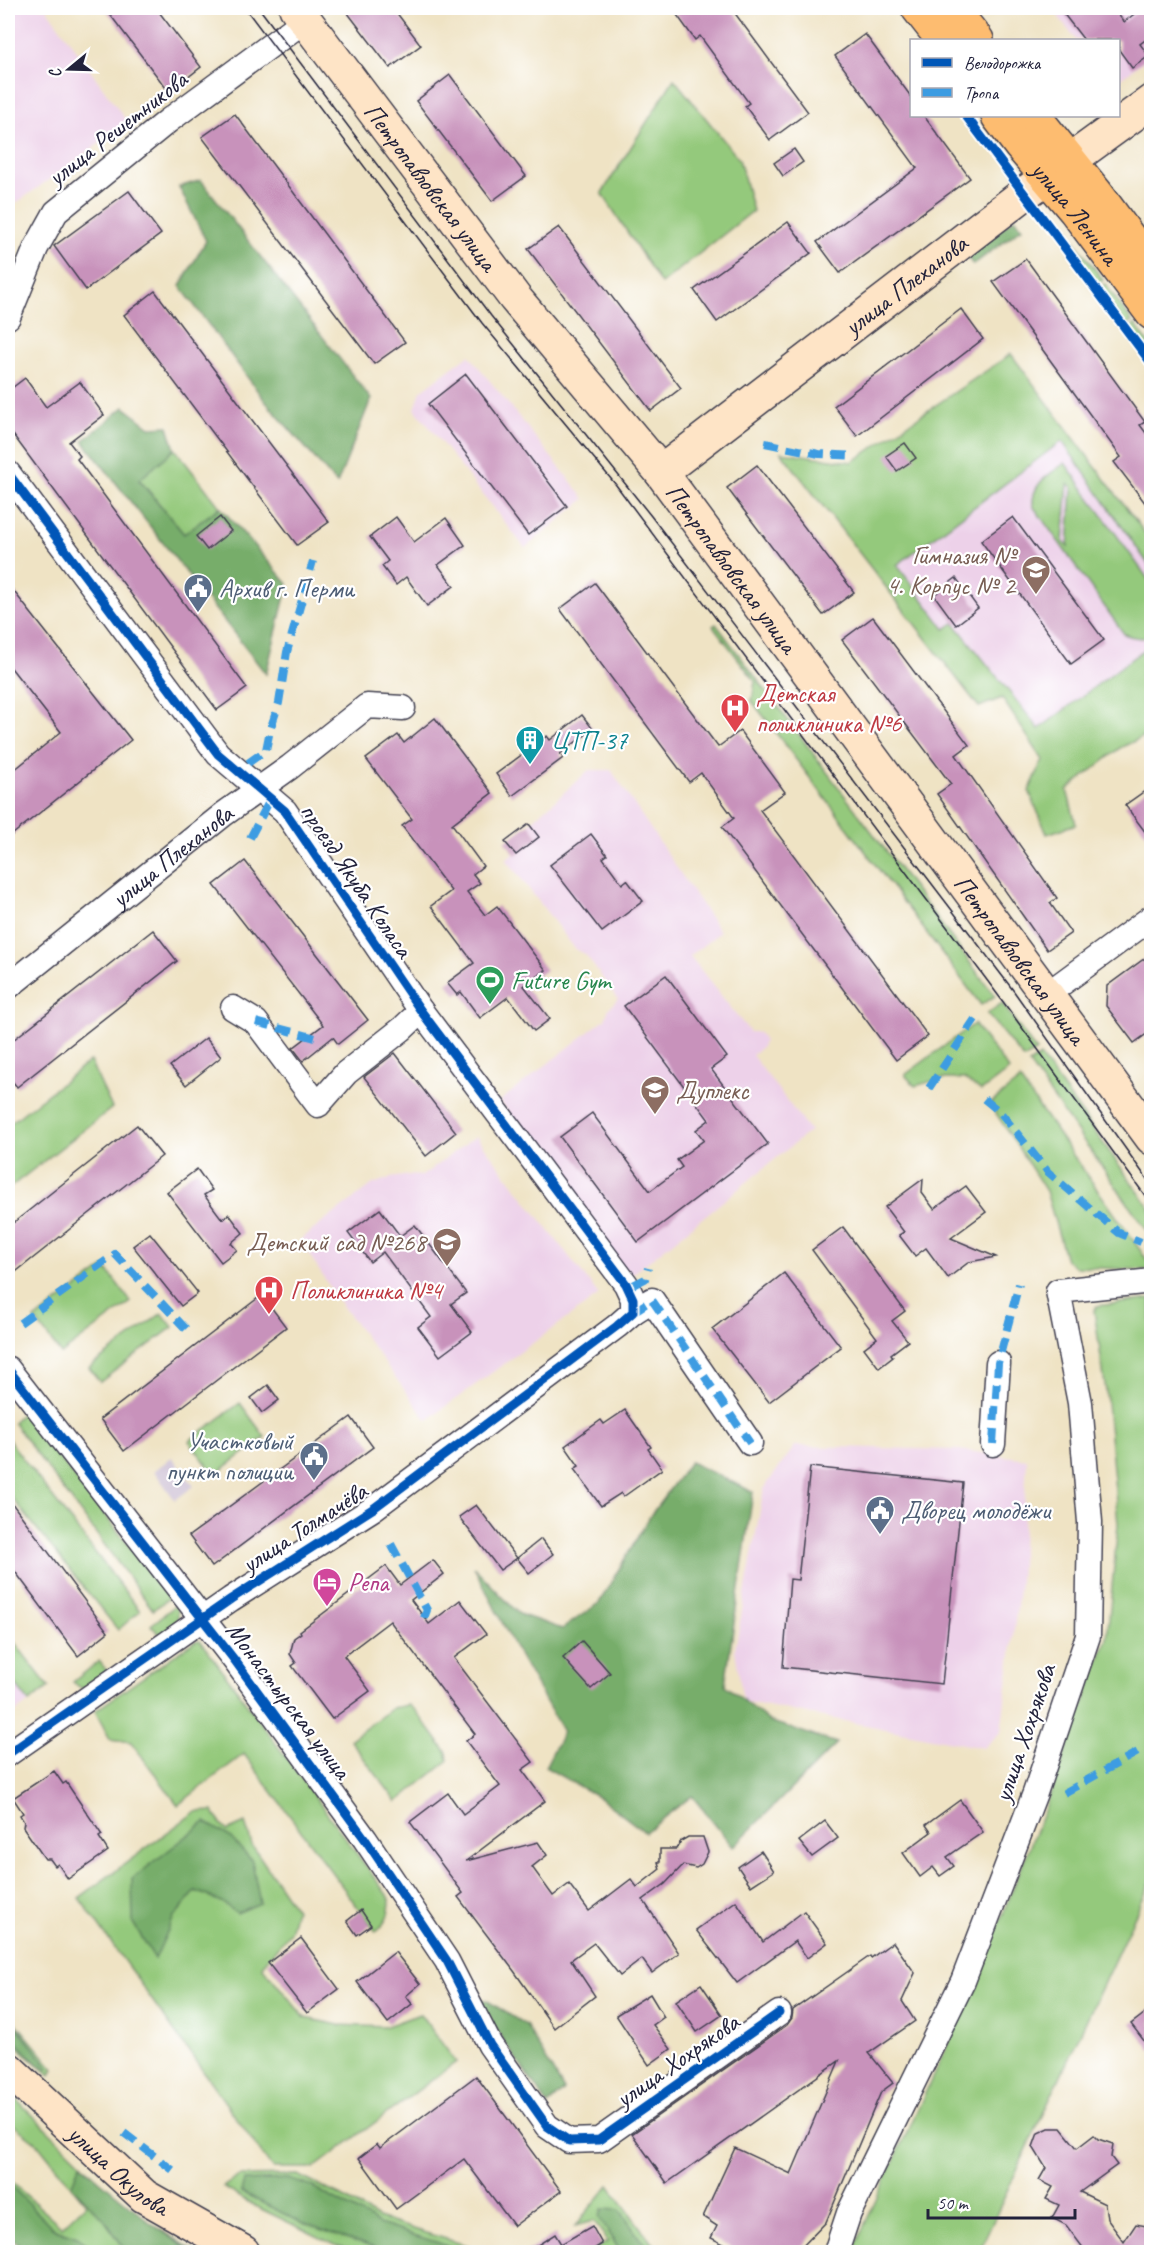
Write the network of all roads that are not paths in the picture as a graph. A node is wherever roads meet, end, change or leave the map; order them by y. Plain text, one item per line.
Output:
1 (918, 8) edge
2 (951, 8) edge
3 (301, 14) edge
4 (942, 39) edge
5 (976, 39) edge
6 (1152, 101) edge
7 (999, 117) edge
8 (1034, 117) edge
9 (1059, 169) junction
10 (1152, 269) edge
11 (1152, 313) edge
12 (8, 317) edge
13 (661, 472) junction
14 (8, 473) edge
15 (403, 708) dead end
16 (259, 789) junction
17 (1152, 917) edge
18 (8, 987) edge
19 (1046, 995) junction
20 (233, 1008) dead end
21 (421, 1011) junction
22 (1152, 1138) edge
23 (1152, 1281) edge
24 (625, 1319) junction
25 (998, 1362) dead end
26 (8, 1369) edge
27 (750, 1443) dead end
28 (993, 1444) dead end
29 (202, 1620) junction
30 (8, 1754) edge
31 (779, 2013) dead end
32 (8, 2069) edge
33 (599, 2140) joint
34 (243, 2253) edge
35 (836, 2253) edge

1 - 4 main road
2 - 5 main road
3 - 12 street, улица Решетникова
3 - 13 main road, Петропавловская улица
6 - 9 main road, улица Плеханова
7 - 9 main road, улица Ленина
8 - 9 main road, улица Ленина
9 - 10 main road, улица Ленина
9 - 11 main road, улица Ленина
9 - 13 main road, улица Плеханова
13 - 19 main road, Петропавловская улица
14 - 16 street, проезд Якуба Коласа
15 - 16 street, улица Плеханова
16 - 18 street, улица Плеханова
16 - 21 street, проезд Якуба Коласа
17 - 19 street
19 - 22 main road, Петропавловская улица
20 - 21 street
21 - 24 street, проезд Якуба Коласа
23 - 35 street, улица Хохрякова
24 - 27 street
24 - 29 street, улица Толмачёва
25 - 28 street
26 - 29 street, Монастырская улица
29 - 30 street, улица Толмачёва
29 - 33 street, Монастырская улица
31 - 33 street, улица Хохрякова
32 - 34 main road, улица Окулова

